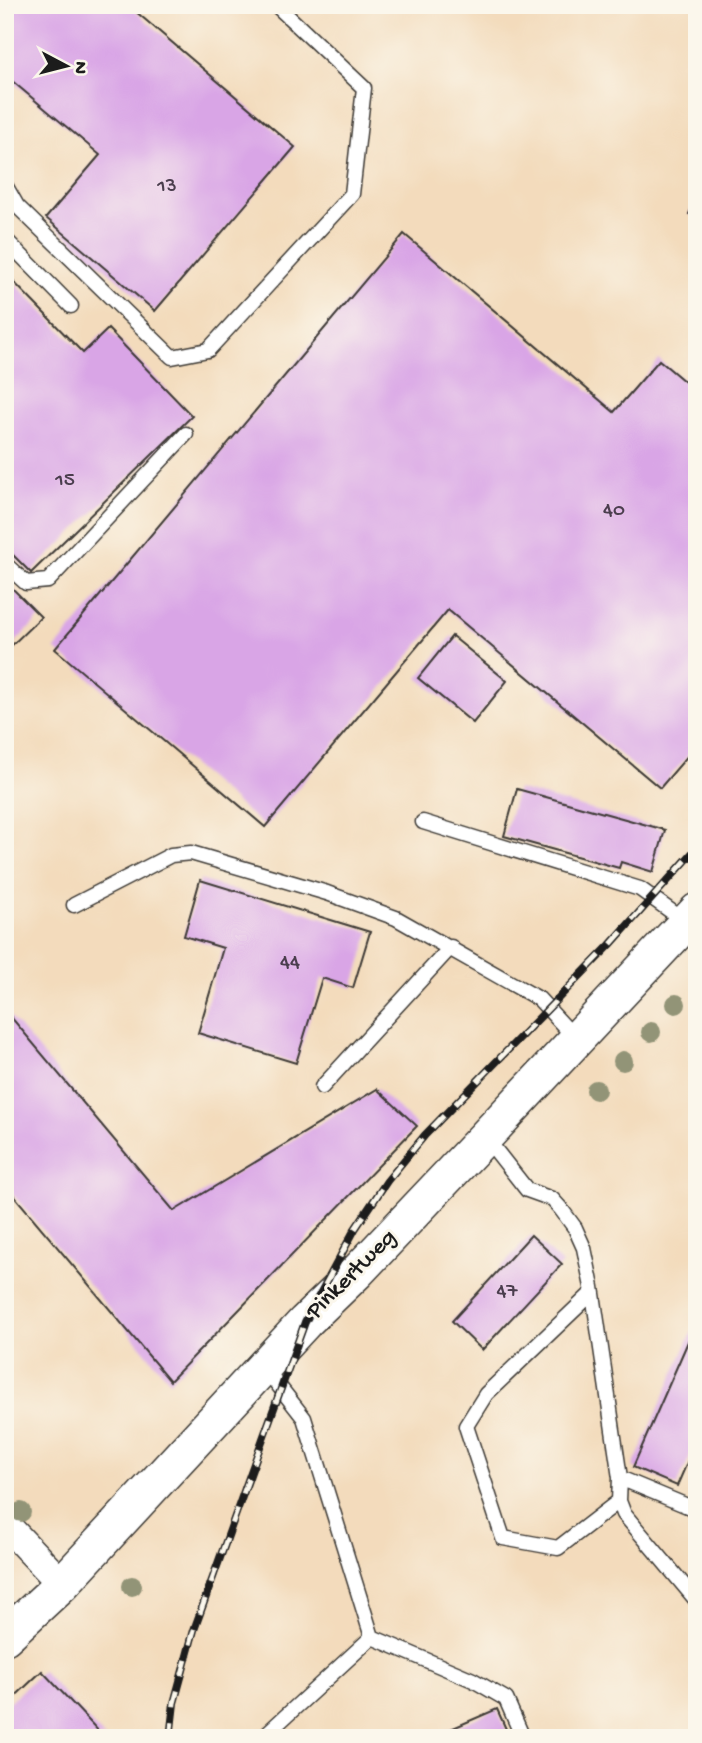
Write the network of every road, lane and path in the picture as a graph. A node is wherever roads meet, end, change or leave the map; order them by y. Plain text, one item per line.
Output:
1 (276, 5) edge
2 (5, 186) edge
3 (5, 239) edge
4 (71, 306) dead end
5 (186, 434) dead end
6 (5, 564) edge
7 (423, 822) dead end
8 (74, 905) dead end
9 (692, 916) edge
10 (451, 947) junction
11 (577, 1040) junction
12 (322, 1087) dead end
13 (485, 1137) junction
14 (592, 1293) junction
15 (264, 1367) junction
16 (620, 1478) junction
17 (619, 1501) junction
18 (697, 1510) edge
19 (5, 1524) edge
20 (62, 1584) junction
21 (697, 1601) edge
22 (5, 1637) edge
23 (372, 1637) junction
24 (262, 1738) edge
25 (523, 1738) edge

1 - 2 lane
3 - 4 lane
5 - 6 lane
7 - 9 lane
8 - 10 lane
9 - 11 street, Pinkertweg
10 - 11 lane
10 - 12 lane
11 - 13 street, Pinkertweg
13 - 14 lane
13 - 15 street, Pinkertweg
14 - 16 lane
14 - 17 lane
15 - 20 street, Pinkertweg
15 - 23 lane
16 - 17 lane
16 - 18 lane
17 - 21 lane
19 - 20 street
20 - 22 street, Pinkertweg
23 - 24 lane
23 - 25 lane

